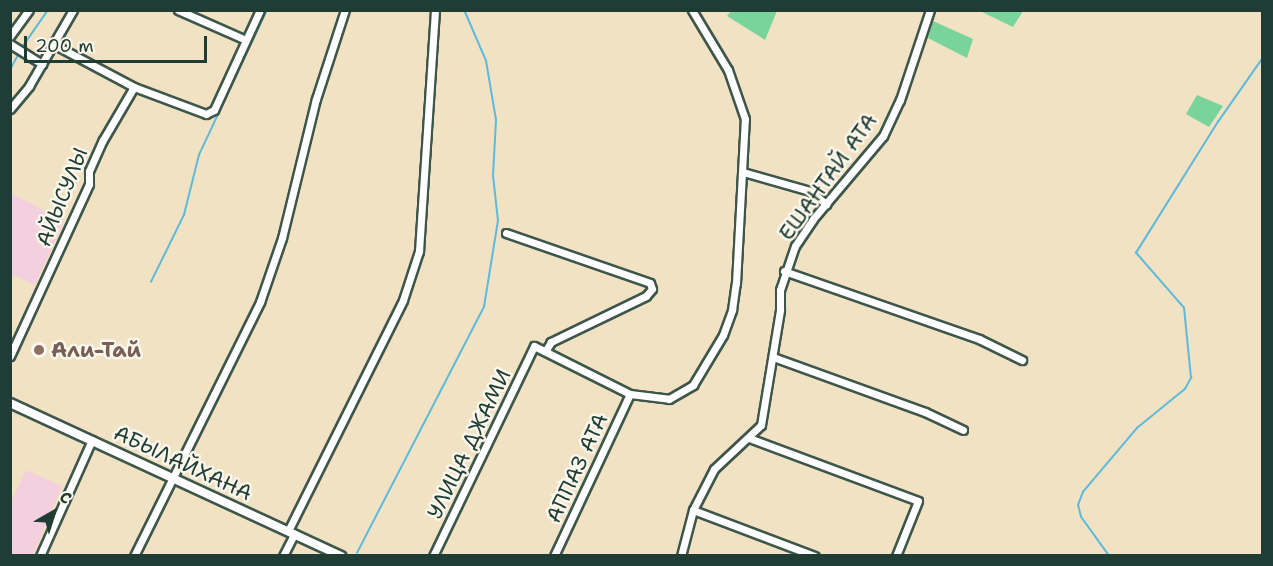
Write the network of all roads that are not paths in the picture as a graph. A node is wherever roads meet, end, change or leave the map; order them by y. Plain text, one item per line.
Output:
1 (29, 10) edge
2 (73, 10) edge
3 (178, 10) edge
4 (260, 10) edge
5 (345, 10) edge
6 (435, 10) edge
7 (692, 10) edge
8 (930, 10) edge
9 (10, 36) edge
10 (246, 40) junction
11 (10, 44) edge
12 (53, 44) junction
13 (42, 64) junction
14 (134, 87) junction
15 (10, 109) edge
16 (742, 172) junction
17 (826, 204) junction
18 (506, 233) dead end
19 (784, 271) junction
20 (546, 350) junction
21 (10, 356) edge
22 (773, 357) junction
23 (1022, 360) dead end
24 (630, 394) junction
25 (10, 404) edge
26 (963, 430) dead end
27 (748, 438) junction
28 (92, 440) junction
29 (172, 477) junction
30 (693, 510) junction
31 (291, 532) junction
32 (40, 555) edge
33 (134, 555) edge
34 (283, 555) edge
35 (341, 555) edge
36 (433, 555) edge
37 (554, 555) edge
38 (681, 555) edge
39 (816, 555) edge
40 (896, 555) edge

1 - 9 street
2 - 12 street
3 - 10 street
4 - 10 street
5 - 29 street
6 - 31 street
7 - 16 street
8 - 17 street, ЕШАНТАЙ АТА
10 - 14 street
11 - 13 street
12 - 13 street
12 - 14 street
13 - 15 street
14 - 21 street, АЙЫСУЛЫ
16 - 17 street
16 - 24 street
17 - 19 street, ЕШАНТАЙ АТА
18 - 20 street
19 - 22 street, ЕШАНТАЙ АТА
19 - 23 street
20 - 24 street
20 - 36 street, УЛИЦА ДЖАМИ
22 - 26 street
22 - 27 street, ЕШАНТАЙ АТА
24 - 37 street, АППАЗ АТА
25 - 28 main road, АБЫЛАЙХАНА
27 - 30 street, ЕШАНТАЙ АТА
27 - 40 street
28 - 29 main road, АБЫЛАЙХАНА
28 - 32 street
29 - 31 main road, АБЫЛАЙХАНА
29 - 33 street
30 - 38 street, ЕШАНТАЙ АТА
30 - 39 street
31 - 34 street
31 - 35 main road, АБЫЛАЙХАНА

